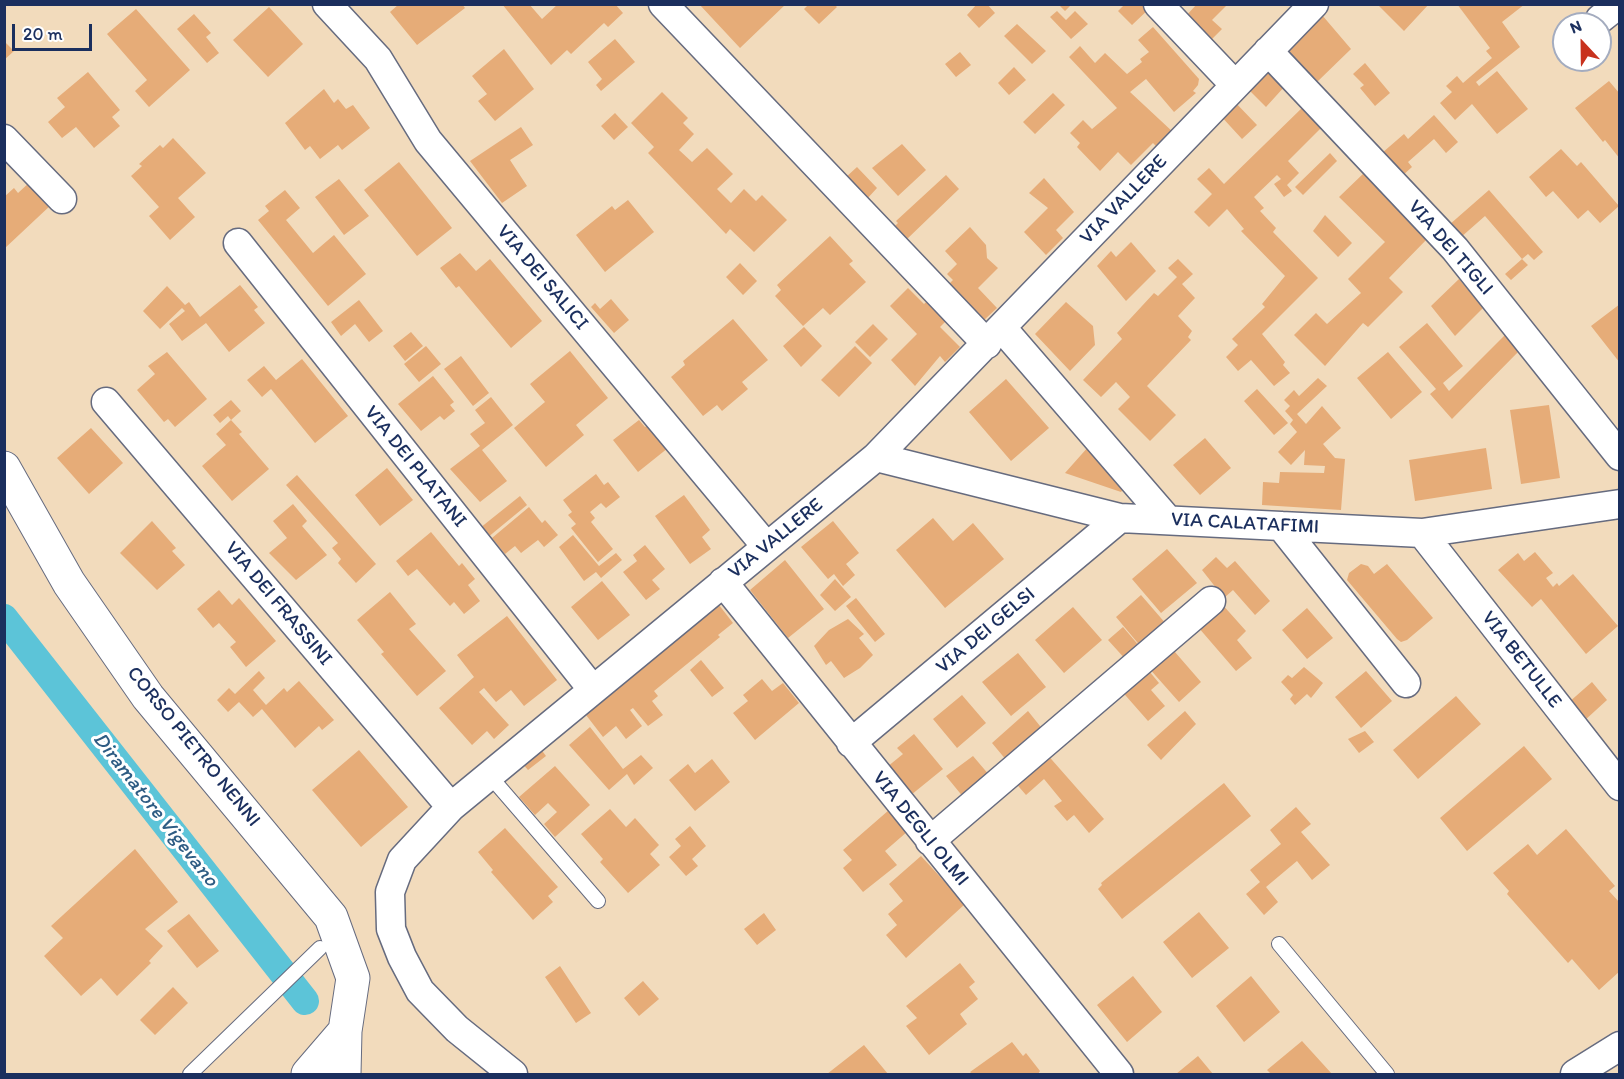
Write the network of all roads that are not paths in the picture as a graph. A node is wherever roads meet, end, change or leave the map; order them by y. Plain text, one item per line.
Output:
1 (327, 4) edge
2 (663, 4) edge
3 (1158, 4) edge
4 (1314, 4) edge
5 (1268, 51) junction
6 (1234, 84) junction
7 (4, 139) edge
8 (62, 199) dead end
9 (238, 243) dead end
10 (994, 336) junction
11 (106, 402) dead end
12 (1620, 456) edge
13 (876, 457) junction
14 (4, 468) edge
15 (1620, 504) edge
16 (1120, 518) junction
17 (1167, 519) junction
18 (1281, 526) junction
19 (1422, 533) junction
20 (766, 546) junction
21 (723, 582) junction
22 (1211, 601) dead end
23 (1406, 683) dead end
24 (593, 690) junction
25 (851, 743) junction
26 (489, 775) junction
27 (1620, 786) edge
28 (451, 807) junction
29 (930, 841) junction
30 (598, 901) dead end
31 (1279, 944) dead end
32 (320, 948) dead end
33 (345, 1031) junction
34 (1620, 1046) edge
35 (190, 1074) edge
36 (308, 1074) edge
37 (344, 1074) edge
38 (513, 1074) edge
39 (1119, 1074) edge
40 (1388, 1074) edge
41 (1575, 1074) edge

1 - 20 street, VIA DEI SALICI
2 - 10 street
3 - 6 street
4 - 5 street, VIA VALLERE
5 - 6 street, VIA VALLERE
5 - 12 street, VIA DEI TIGLI
6 - 10 street, VIA VALLERE
7 - 8 street
9 - 24 street, VIA DEI PLATANI
10 - 13 street, VIA VALLERE
10 - 17 street
11 - 28 street, VIA DEI FRASSINI
13 - 16 street, VIA CALATAFIMI
13 - 20 street, VIA VALLERE
14 - 33 main road, CORSO PIETRO NENNI
15 - 19 street, VIA CALATAFIMI
16 - 17 street, VIA CALATAFIMI
16 - 25 street, VIA DEI GELSI
17 - 18 street, VIA CALATAFIMI
18 - 19 street, VIA CALATAFIMI
18 - 23 street
19 - 27 street, VIA BETULLE
20 - 21 street, VIA VALLERE
21 - 24 street, VIA VALLERE
21 - 25 street, VIA DEGLI OLMI
22 - 29 street
24 - 26 street, VIA VALLERE
25 - 29 street, VIA DEGLI OLMI
26 - 28 street, VIA VALLERE
26 - 30 lane
28 - 38 street, VIA VALLERE
29 - 39 street, VIA DEGLI OLMI
31 - 40 lane
32 - 35 lane
33 - 36 main road
33 - 37 main road, CORSO PIETRO NENNI
34 - 41 street

